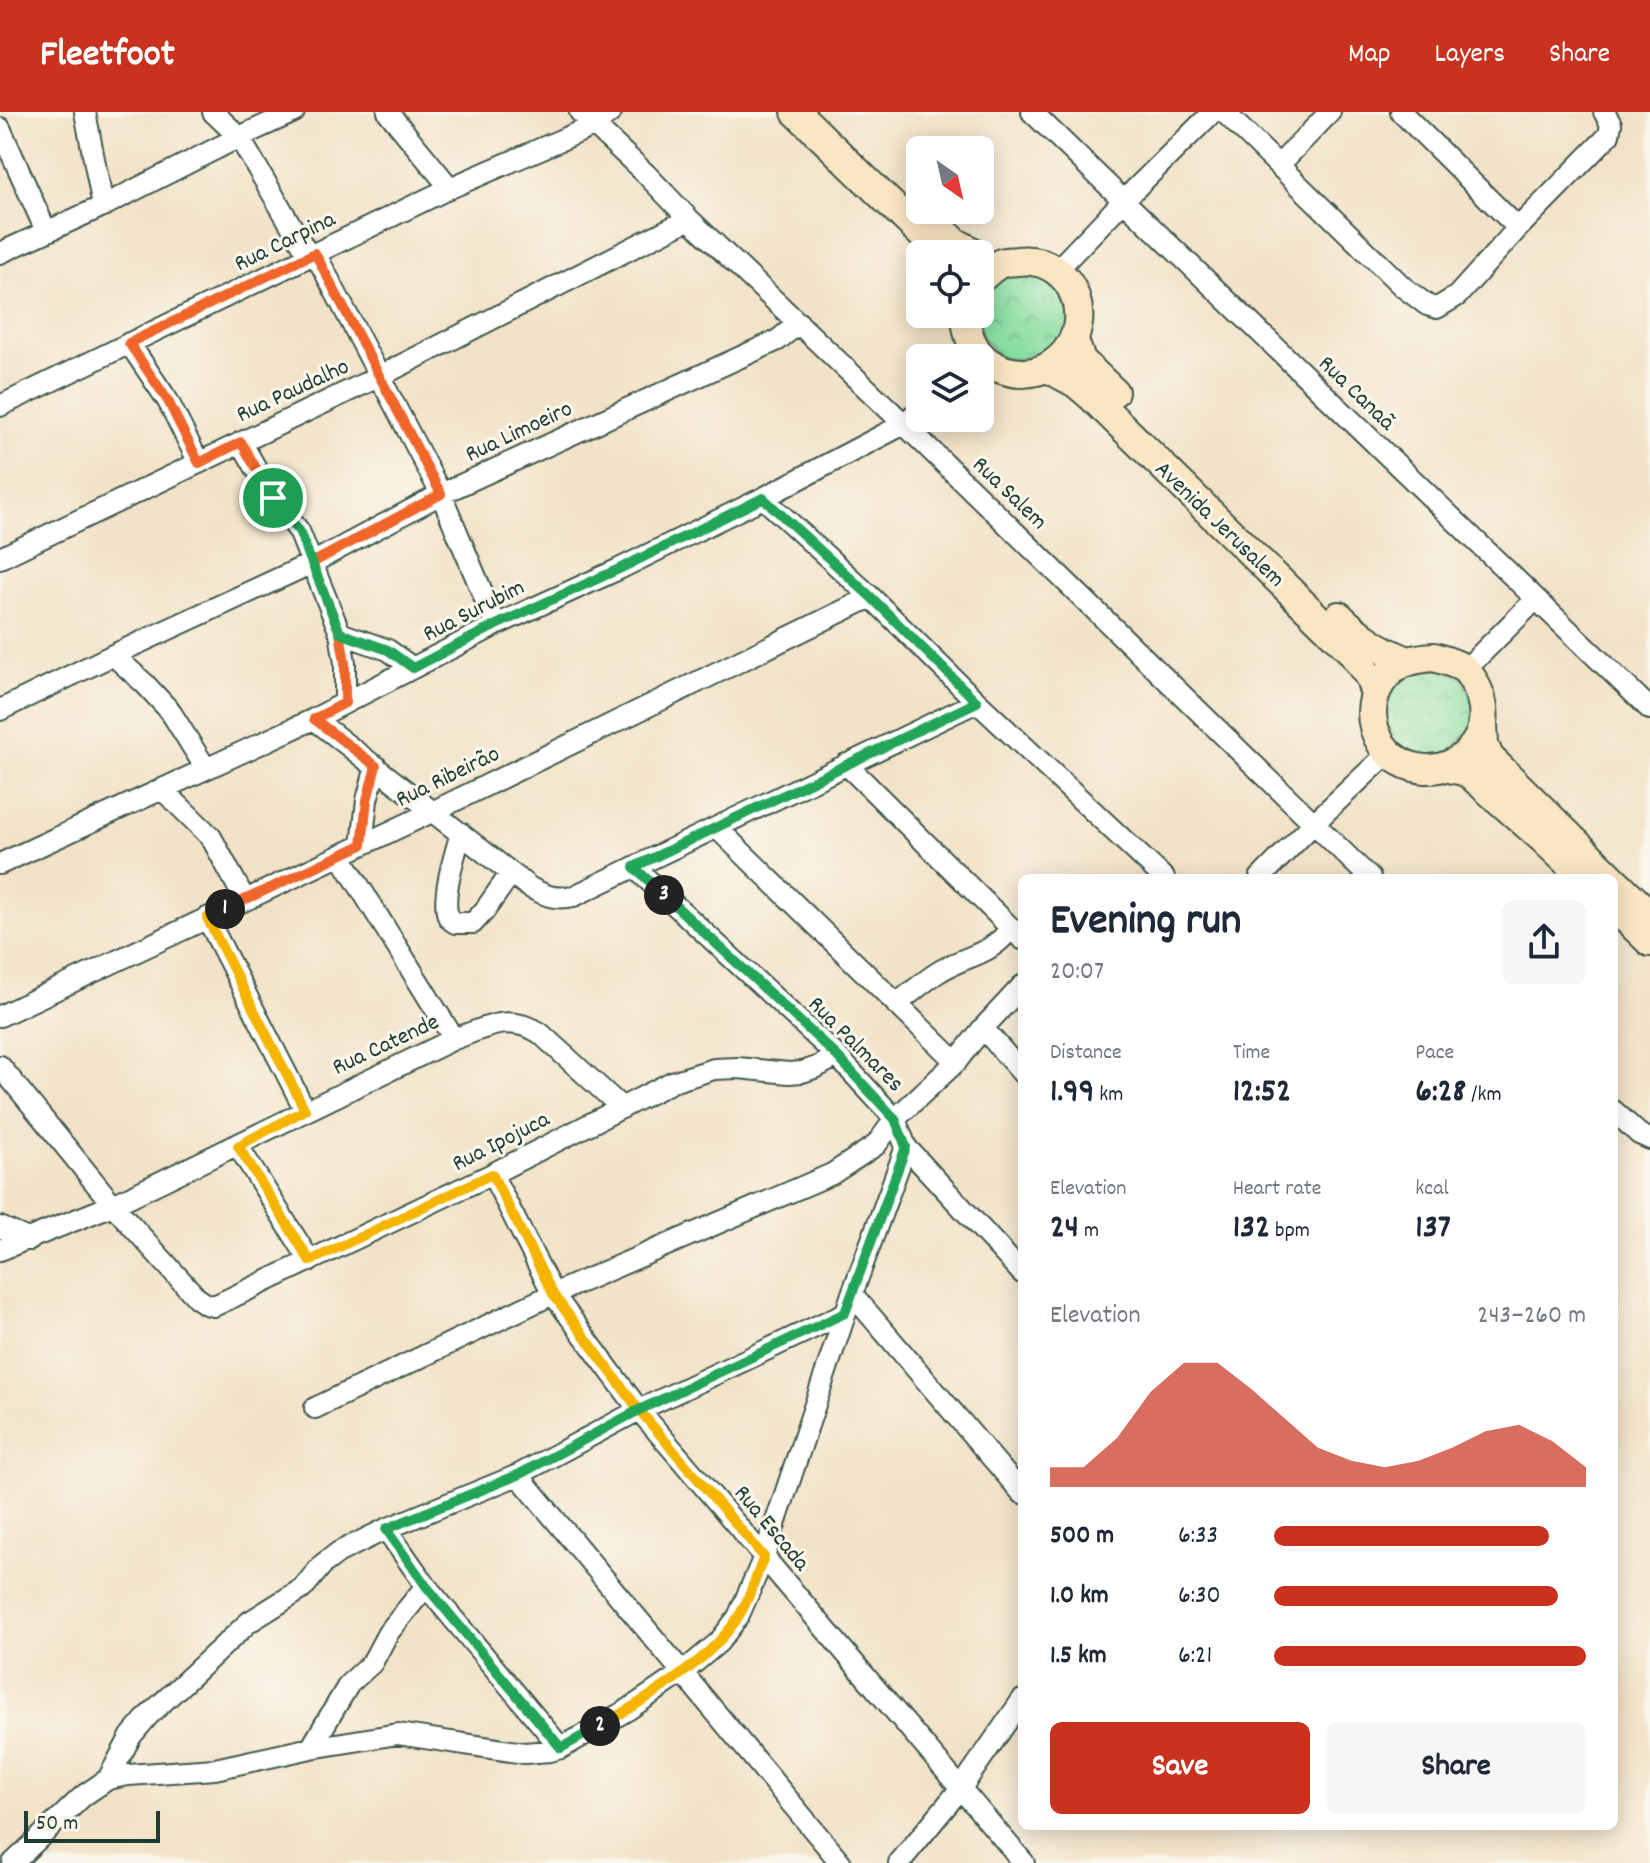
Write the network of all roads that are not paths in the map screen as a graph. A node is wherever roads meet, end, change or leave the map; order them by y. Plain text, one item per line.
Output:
1 (85, 112) edge
2 (213, 112) edge
3 (294, 112) edge
4 (388, 112) edge
5 (611, 112) edge
6 (796, 112) edge
7 (821, 112) edge
8 (1032, 112) edge
9 (1213, 112) edge
10 (1224, 112) edge
11 (1330, 112) edge
12 (1401, 112) edge
13 (1604, 112) edge
14 (586, 119) edge
15 (0, 128) edge
16 (239, 137) junction
17 (1279, 165) junction
18 (885, 186) junction
19 (450, 188) junction
20 (906, 199) edge
21 (1123, 201) junction
22 (103, 206) junction
23 (689, 219) junction
24 (936, 224) edge
25 (1518, 228) junction
26 (46, 231) junction
27 (930, 240) edge
28 (953, 240) edge
29 (0, 253) edge
30 (312, 255) junction
31 (994, 262) edge
32 (1056, 271) junction
33 (799, 323) junction
34 (1074, 341) junction
35 (129, 343) junction
36 (994, 367) edge
37 (1048, 368) junction
38 (380, 376) junction
39 (0, 406) edge
40 (904, 424) junction
41 (241, 442) junction
42 (1160, 451) junction
43 (199, 463) junction
44 (441, 494) junction
45 (763, 498) junction
46 (0, 558) edge
47 (312, 563) junction
48 (1289, 578) junction
49 (871, 597) junction
50 (1535, 600) junction
51 (496, 625) junction
52 (340, 633) junction
53 (113, 655) junction
54 (1408, 661) junction
55 (413, 668) junction
56 (1466, 669) junction
57 (1375, 695) junction
58 (977, 702) junction
59 (345, 703) junction
60 (1650, 709) edge
61 (0, 710) edge
62 (314, 719) junction
63 (1483, 724) junction
64 (1387, 754) junction
65 (846, 764) junction
66 (376, 766) junction
67 (205, 767) junction
68 (1444, 767) junction
69 (162, 789) junction
70 (434, 811) junction
71 (1313, 824) junction
72 (717, 828) junction
73 (461, 833) junction
74 (362, 845) junction
75 (340, 855) junction
76 (0, 864) edge
77 (634, 867) junction
78 (511, 873) junction
79 (1160, 874) edge
80 (1264, 874) edge
81 (1366, 874) edge
82 (1580, 874) edge
83 (1608, 874) edge
84 (1618, 884) edge
85 (245, 900) junction
86 (1618, 911) edge
87 (1650, 915) edge
88 (207, 918) junction
89 (1016, 933) edge
90 (1650, 942) edge
91 (1018, 990) edge
92 (896, 1004) junction
93 (0, 1016) edge
94 (983, 1028) junction
95 (454, 1039) junction
96 (837, 1056) junction
97 (956, 1062) junction
98 (0, 1066) edge
99 (1018, 1068) edge
100 (622, 1108) junction
101 (305, 1110) junction
102 (1618, 1115) edge
103 (895, 1119) junction
104 (1649, 1139) edge
105 (238, 1146) junction
106 (906, 1147) junction
107 (492, 1174) junction
108 (113, 1205) junction
109 (0, 1227) edge
110 (30, 1240) junction
111 (0, 1250) edge
112 (310, 1261) junction
113 (0, 1262) edge
114 (1018, 1269) edge
115 (553, 1294) junction
116 (848, 1304) junction
117 (315, 1408) dead end
118 (639, 1410) junction
119 (518, 1475) junction
120 (1018, 1489) edge
121 (386, 1529) junction
122 (764, 1557) junction
123 (426, 1586) junction
124 (682, 1673) junction
125 (1018, 1706) edge
126 (311, 1748) junction
127 (561, 1748) junction
128 (108, 1779) junction
129 (961, 1788) junction
130 (13, 1863) edge
131 (841, 1863) edge
132 (899, 1863) edge
133 (1024, 1863) edge

1 - 22 street
2 - 16 street
3 - 16 street
4 - 19 street
5 - 14 street, Rua Carpina
6 - 18 street
7 - 18 street
8 - 21 street, Rua Canaã
9 - 21 street
10 - 17 street
11 - 17 street
12 - 25 street
13 - 25 street
14 - 19 street, Rua Carpina
14 - 23 street, Rua Salem
15 - 26 street
16 - 22 street
16 - 30 street
17 - 25 street
18 - 20 street
18 - 27 street
19 - 30 street, Rua Carpina
21 - 32 street
21 - 50 street, Rua Canaã
22 - 26 street
23 - 33 street, Rua Salem
23 - 38 street, Rua Paudalho
24 - 28 street
26 - 29 street
30 - 35 street, Rua Carpina
30 - 38 street
31 - 32 street
32 - 34 street
33 - 40 street, Rua Salem
33 - 44 street, Rua Limoeiro
34 - 37 street
34 - 42 street, Avenida Jerusalem
35 - 39 street, Rua Carpina
35 - 43 street
36 - 37 street
37 - 42 street, Avenida Jerusalem
38 - 41 street, Rua Paudalho
38 - 44 street
40 - 45 street, Rua Surubim
40 - 71 street, Rua Salem
41 - 43 street, Rua Paudalho
41 - 47 street
42 - 48 street, Avenida Jerusalem
43 - 46 street, Rua Paudalho
44 - 47 street, Rua Limoeiro
44 - 51 street
45 - 49 street
45 - 51 street, Rua Surubim
47 - 52 street
47 - 53 street, Rua Limoeiro
48 - 54 street, Avenida Jerusalem
48 - 57 street, Avenida Jerusalem
49 - 58 street
49 - 70 street, Rua Ribeirão
50 - 56 street
50 - 60 street, Rua Canaã
51 - 55 street, Rua Surubim
52 - 55 street
52 - 59 street
53 - 61 street, Rua Limoeiro
53 - 67 street
54 - 56 street, Avenida Jerusalem
54 - 57 street
55 - 59 street, Rua Surubim
56 - 63 street
57 - 64 street, Avenida Jerusalem
58 - 65 street
58 - 79 street
59 - 62 street, Rua Surubim
62 - 66 street
62 - 67 street, Rua Surubim
63 - 68 street
63 - 83 street
64 - 68 street
64 - 71 street
65 - 72 street
65 - 89 street
66 - 70 street
66 - 74 street
67 - 69 street, Rua Surubim
68 - 82 street
69 - 76 street, Rua Surubim
69 - 85 street
70 - 73 street
70 - 74 street, Rua Ribeirão
71 - 80 street
71 - 81 street, Rua Salem
72 - 77 street
72 - 92 street
73 - 78 street
73 - 78 street
74 - 75 street, Rua Ribeirão
75 - 85 street, Rua Ribeirão
75 - 95 street
77 - 78 street
77 - 96 street, Rua Palmares
84 - 87 street
85 - 88 street, Rua Ribeirão
86 - 90 street
88 - 93 street, Rua Ribeirão
88 - 101 street
89 - 92 street
91 - 94 street
92 - 97 street
94 - 97 street
94 - 99 street
95 - 100 street, Rua Catende
95 - 101 street, Rua Catende
96 - 100 street, Rua Ipojuca
96 - 103 street, Rua Palmares
97 - 103 street
98 - 108 street
100 - 107 street, Rua Ipojuca
101 - 105 street, Rua Catende
102 - 104 street
103 - 106 street, Rua Palmares
103 - 115 street
105 - 108 street, Rua Catende
105 - 112 street
106 - 114 street, Rua Palmares
106 - 116 street
107 - 112 street, Rua Ipojuca
107 - 115 street, Rua Escada
108 - 110 street, Rua Catende
108 - 112 street, Rua Ipojuca
109 - 110 street
110 - 111 street
110 - 113 street
115 - 117 street
115 - 118 street, Rua Escada
116 - 118 street
116 - 120 street
116 - 122 street
118 - 119 street
118 - 122 street, Rua Escada
119 - 121 street
119 - 124 street
121 - 123 street
121 - 128 street
122 - 124 street
122 - 129 street, Rua Escada
123 - 126 street
123 - 127 street
124 - 127 street
124 - 131 street
125 - 129 street
126 - 127 street
126 - 128 street
128 - 130 street
129 - 132 street
129 - 133 street, Rua Escada

